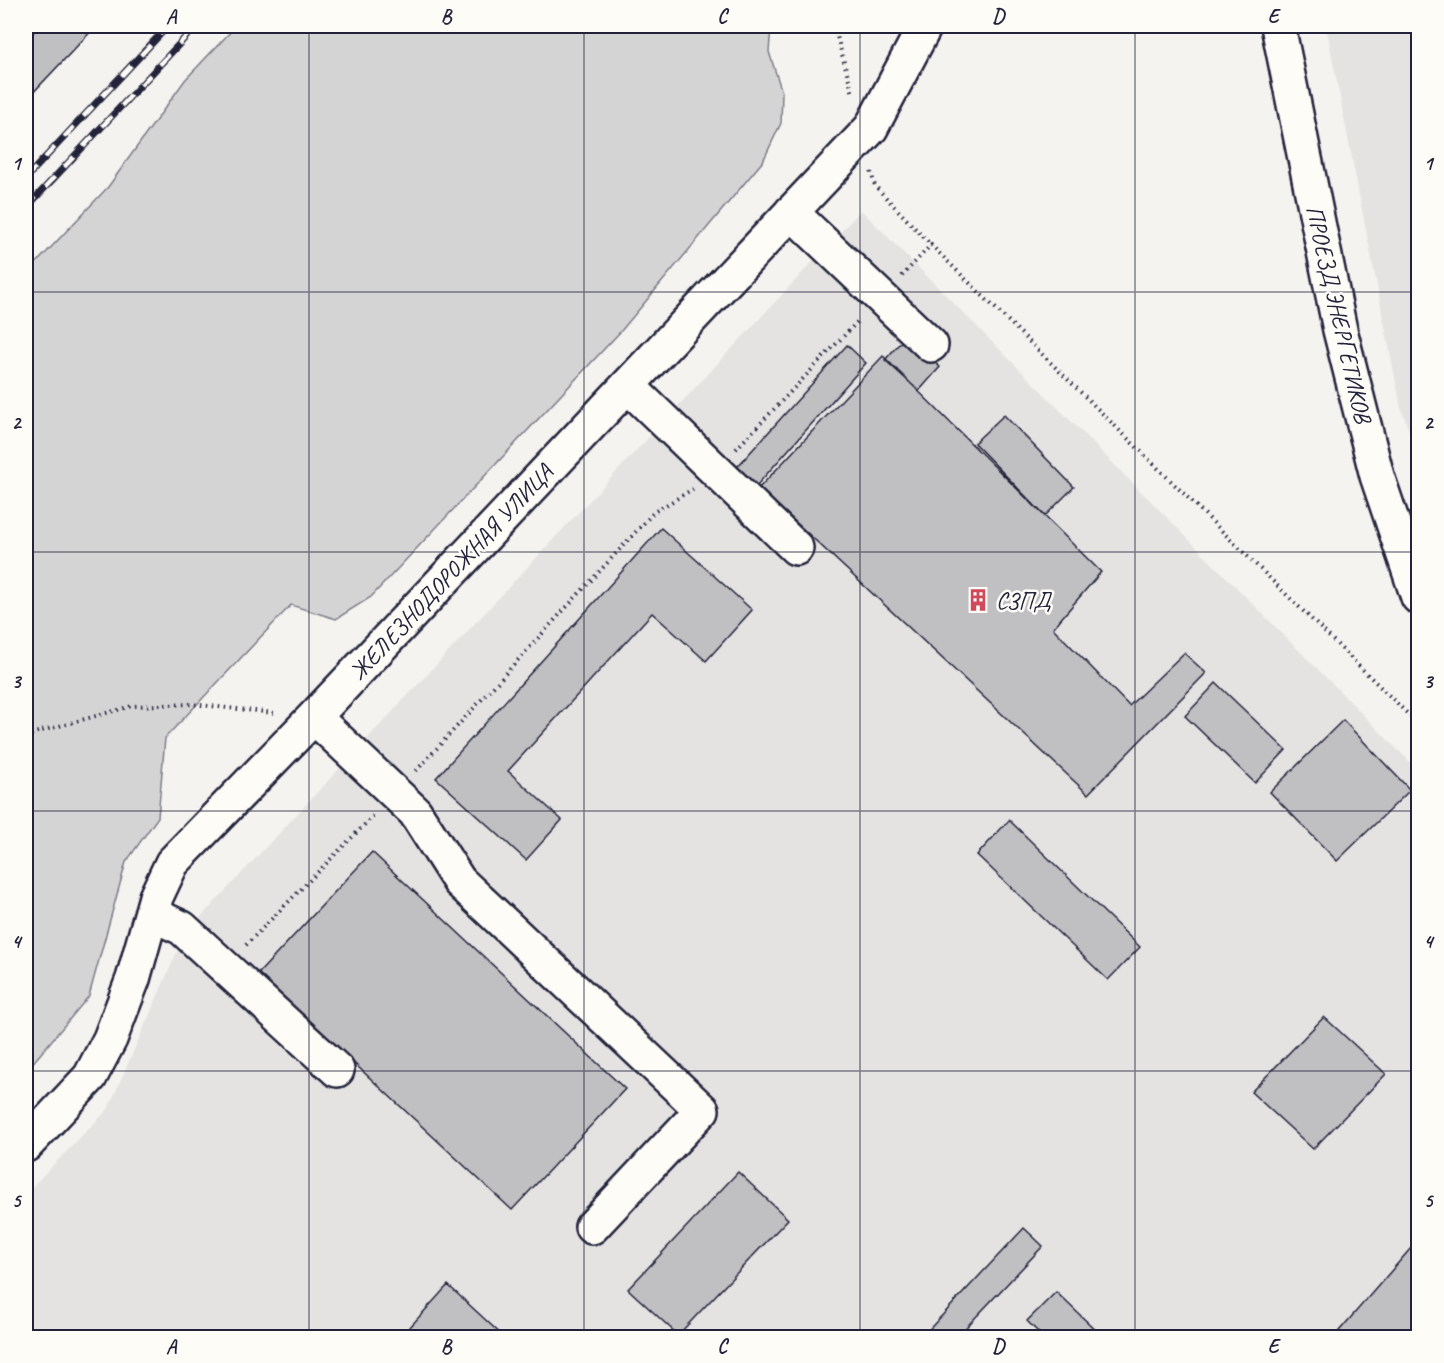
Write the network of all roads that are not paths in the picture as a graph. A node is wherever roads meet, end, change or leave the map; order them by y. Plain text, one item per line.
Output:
1 (924, 26) edge
2 (1278, 26) edge
3 (791, 213) junction
4 (931, 345) dead end
5 (628, 386) junction
6 (796, 548) dead end
7 (1419, 597) edge
8 (314, 717) junction
9 (152, 914) junction
10 (337, 1070) dead end
11 (26, 1144) edge
12 (592, 1227) dead end

1 - 3 street, ЖЕЛЕЗНОДОРОЖНАЯ УЛИЦА
2 - 7 street, ПРОЕЗД ЭНЕРГЕТИКОВ
3 - 4 street
3 - 5 street, ЖЕЛЕЗНОДОРОЖНАЯ УЛИЦА
5 - 6 street
5 - 8 street, ЖЕЛЕЗНОДОРОЖНАЯ УЛИЦА
8 - 9 street, ЖЕЛЕЗНОДОРОЖНАЯ УЛИЦА
8 - 12 street
9 - 10 street
9 - 11 street, ЖЕЛЕЗНОДОРОЖНАЯ УЛИЦА

